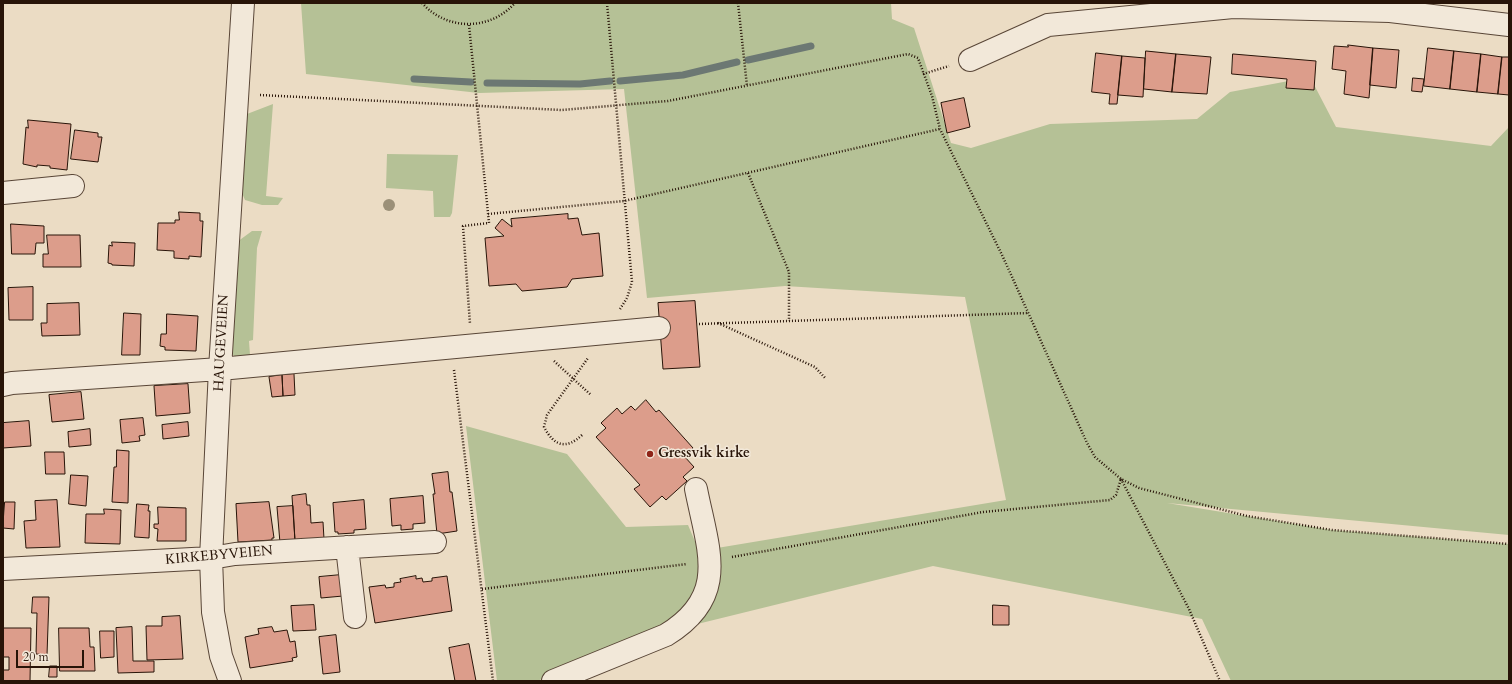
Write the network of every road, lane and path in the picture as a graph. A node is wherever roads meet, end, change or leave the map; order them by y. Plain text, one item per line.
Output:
1 (243, 3) edge
2 (422, 3) edge
3 (515, 3) edge
4 (607, 3) edge
5 (738, 3) edge
6 (469, 25) junction
7 (1509, 25) edge
8 (970, 60) dead end
9 (747, 86) junction
10 (238, 93) junction
11 (478, 106) junction
12 (616, 107) junction
13 (940, 129) junction
14 (748, 173) junction
15 (74, 186) dead end
16 (3, 192) edge
17 (624, 201) junction
18 (488, 214) junction
19 (1029, 313) junction
20 (789, 321) junction
21 (718, 323) junction
22 (699, 324) dead end
23 (659, 328) dead end
24 (603, 333) junction
25 (531, 340) junction
26 (462, 347) junction
27 (220, 369) junction
28 (573, 378) junction
29 (826, 378) dead end
30 (3, 385) edge
31 (591, 394) dead end
32 (582, 435) dead end
33 (1121, 479) junction
34 (696, 489) dead end
35 (435, 542) dead end
36 (1509, 544) edge
37 (347, 547) junction
38 (211, 558) junction
39 (711, 561) junction
40 (3, 569) edge
41 (482, 589) junction
42 (355, 617) dead end
43 (230, 681) edge
44 (493, 681) edge
45 (553, 681) edge
46 (1220, 681) edge

1 - 10 street, HAUGEVEIEN
2 - 6 path
3 - 6 path
4 - 12 path
5 - 9 path
6 - 11 path
7 - 8 street
9 - 12 path
9 - 13 path
10 - 11 path
10 - 27 street, HAUGEVEIEN
11 - 12 path
11 - 18 path
12 - 17 path
13 - 14 path
13 - 19 path
14 - 17 path
14 - 20 path
15 - 16 street
17 - 18 path
17 - 24 path
18 - 26 path
19 - 20 path
19 - 33 path
20 - 21 path
21 - 22 path
21 - 29 path
23 - 24 street
24 - 25 street
24 - 28 path
25 - 26 street
25 - 28 path
26 - 27 street
26 - 41 path
27 - 30 street
27 - 38 street, HAUGEVEIEN
28 - 31 path
28 - 32 path
33 - 36 path
33 - 39 path
33 - 46 path
34 - 39 street
35 - 37 street, KIRKEBYVEIEN
37 - 38 street, KIRKEBYVEIEN
37 - 42 street
38 - 40 street, KIRKEBYVEIEN
38 - 43 street, HAUGEVEIEN
39 - 41 path
39 - 45 street
41 - 44 path

